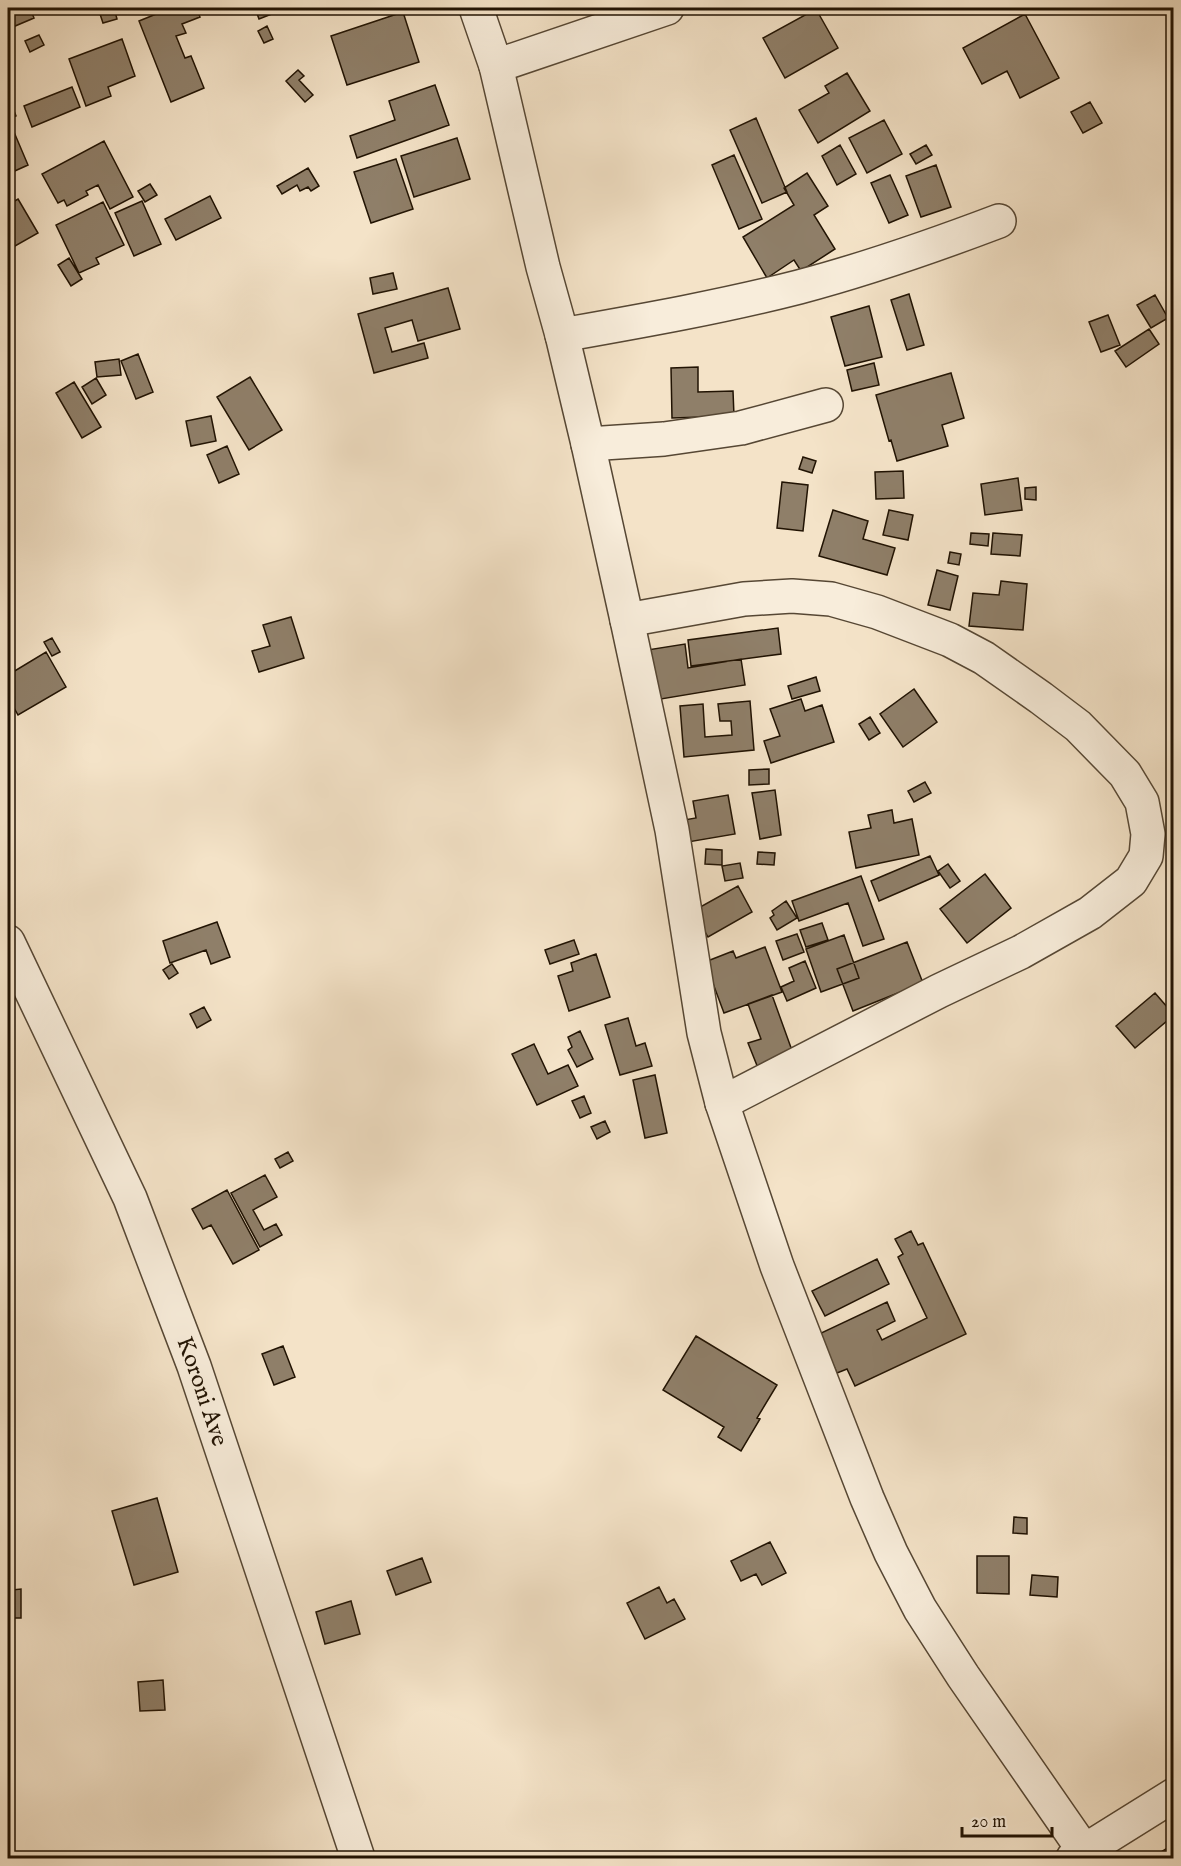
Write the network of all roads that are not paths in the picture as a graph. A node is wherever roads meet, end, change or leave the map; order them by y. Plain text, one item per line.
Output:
1 (476, 8) edge
2 (667, 8) edge
3 (496, 66) junction
4 (999, 221) dead end
5 (562, 335) junction
6 (825, 405) dead end
7 (588, 444) junction
8 (627, 620) junction
9 (8, 942) edge
10 (722, 1103) junction
11 (1173, 1795) edge
12 (1082, 1856) edge
13 (358, 1858) edge

1 - 3 street
2 - 3 street
3 - 5 street
4 - 5 street
5 - 7 street
6 - 7 street
7 - 8 street
8 - 10 street
8 - 10 street
9 - 13 street, Koroni Ave
10 - 12 street
11 - 12 street

